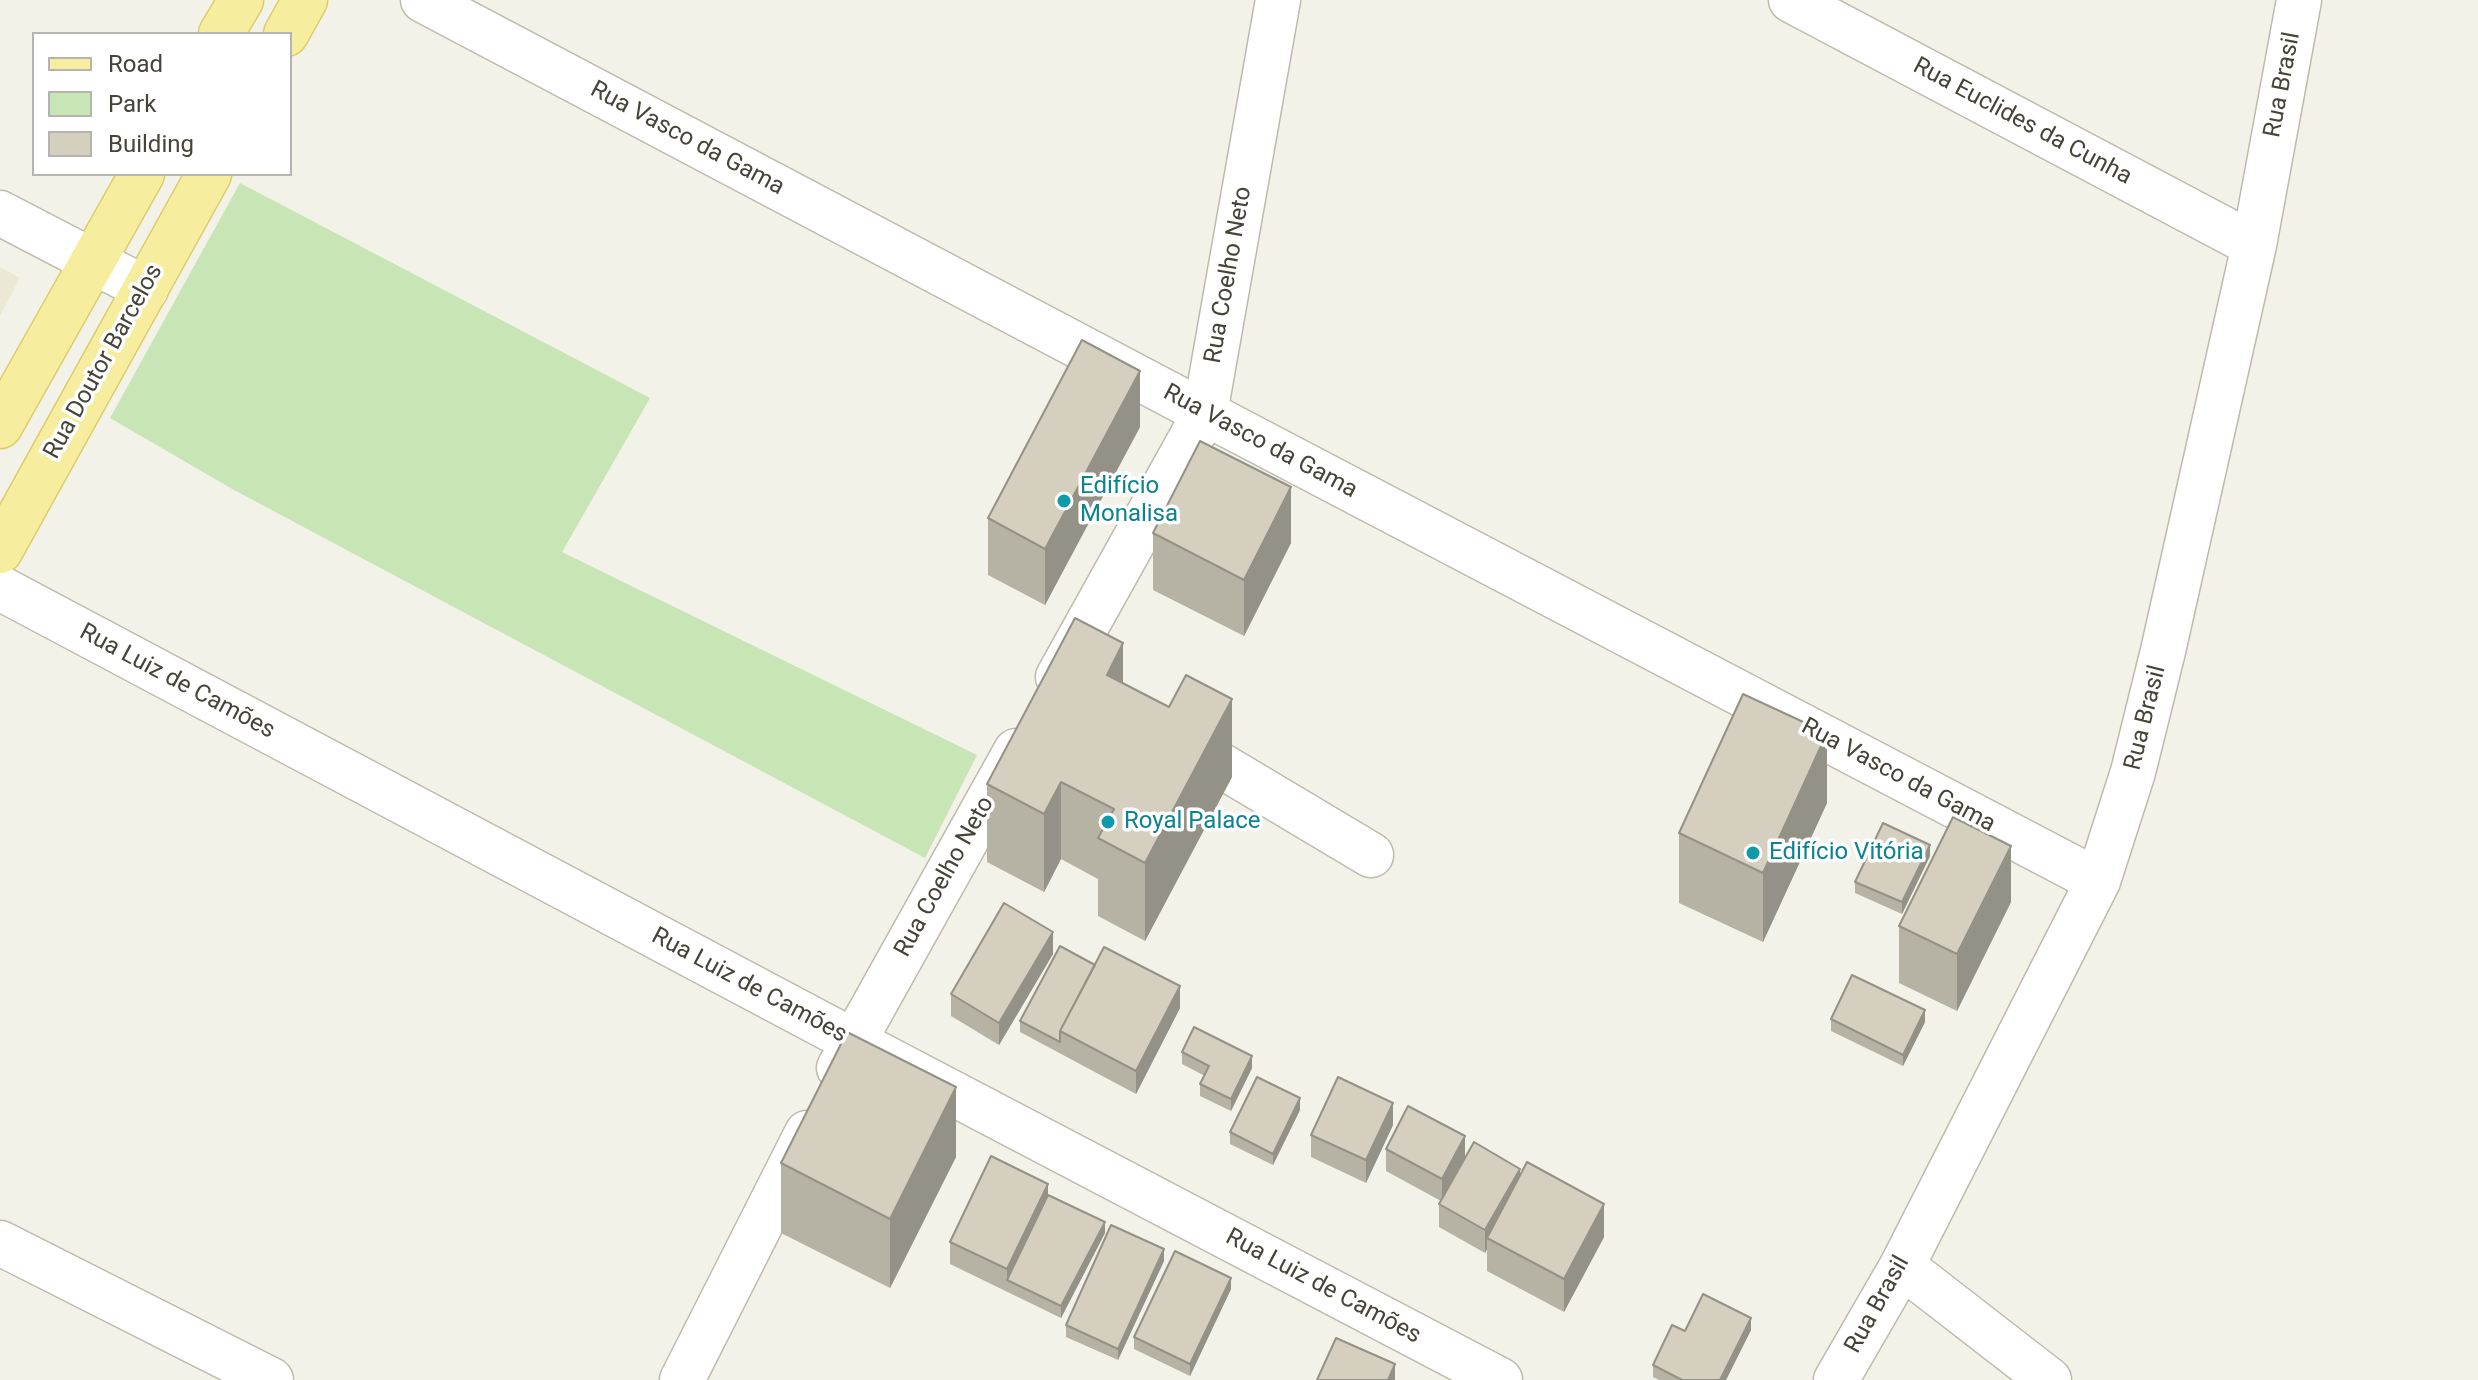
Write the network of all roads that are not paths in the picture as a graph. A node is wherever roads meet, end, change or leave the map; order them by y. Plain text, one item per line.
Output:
1 (241, 0) edge
2 (305, 0) edge
3 (423, 0) edge
4 (1278, 0) edge
5 (1791, 0) edge
6 (2299, 0) edge
7 (222, 32) edge
8 (287, 32) edge
9 (141, 176) edge
10 (208, 176) edge
11 (0, 213) edge
12 (2254, 245) junction
13 (93, 261) junction
14 (146, 289) junction
15 (1205, 413) junction
16 (0, 426) edge
17 (0, 551) edge
18 (0, 588) edge
19 (1147, 722) edge
20 (1371, 855) dead end
21 (2098, 881) junction
22 (853, 1041) junction
23 (0, 1243) edge
24 (1902, 1266) junction
25 (271, 1380) edge
26 (682, 1380) edge
27 (1500, 1380) edge
28 (1836, 1380) edge
29 (2049, 1380) edge

1 - 7 main road
2 - 8 main road
3 - 15 street, Rua Vasco da Gama
4 - 15 street, Rua Coelho Neto
5 - 12 street, Rua Euclides da Cunha
6 - 12 street, Rua Brasil
9 - 13 main road
10 - 14 main road, Rua Doutor Barcelos
11 - 13 street
12 - 21 street, Rua Brasil
13 - 14 street
13 - 16 main road
14 - 17 main road, Rua Doutor Barcelos
15 - 21 street, Rua Vasco da Gama
15 - 22 street, Rua Coelho Neto
18 - 22 street, Rua Luiz de Camões
19 - 20 street
21 - 24 street, Rua Brasil
22 - 26 street, Rua Coelho Neto
22 - 27 street, Rua Luiz de Camões
23 - 25 street
24 - 28 street, Rua Brasil
24 - 29 street

